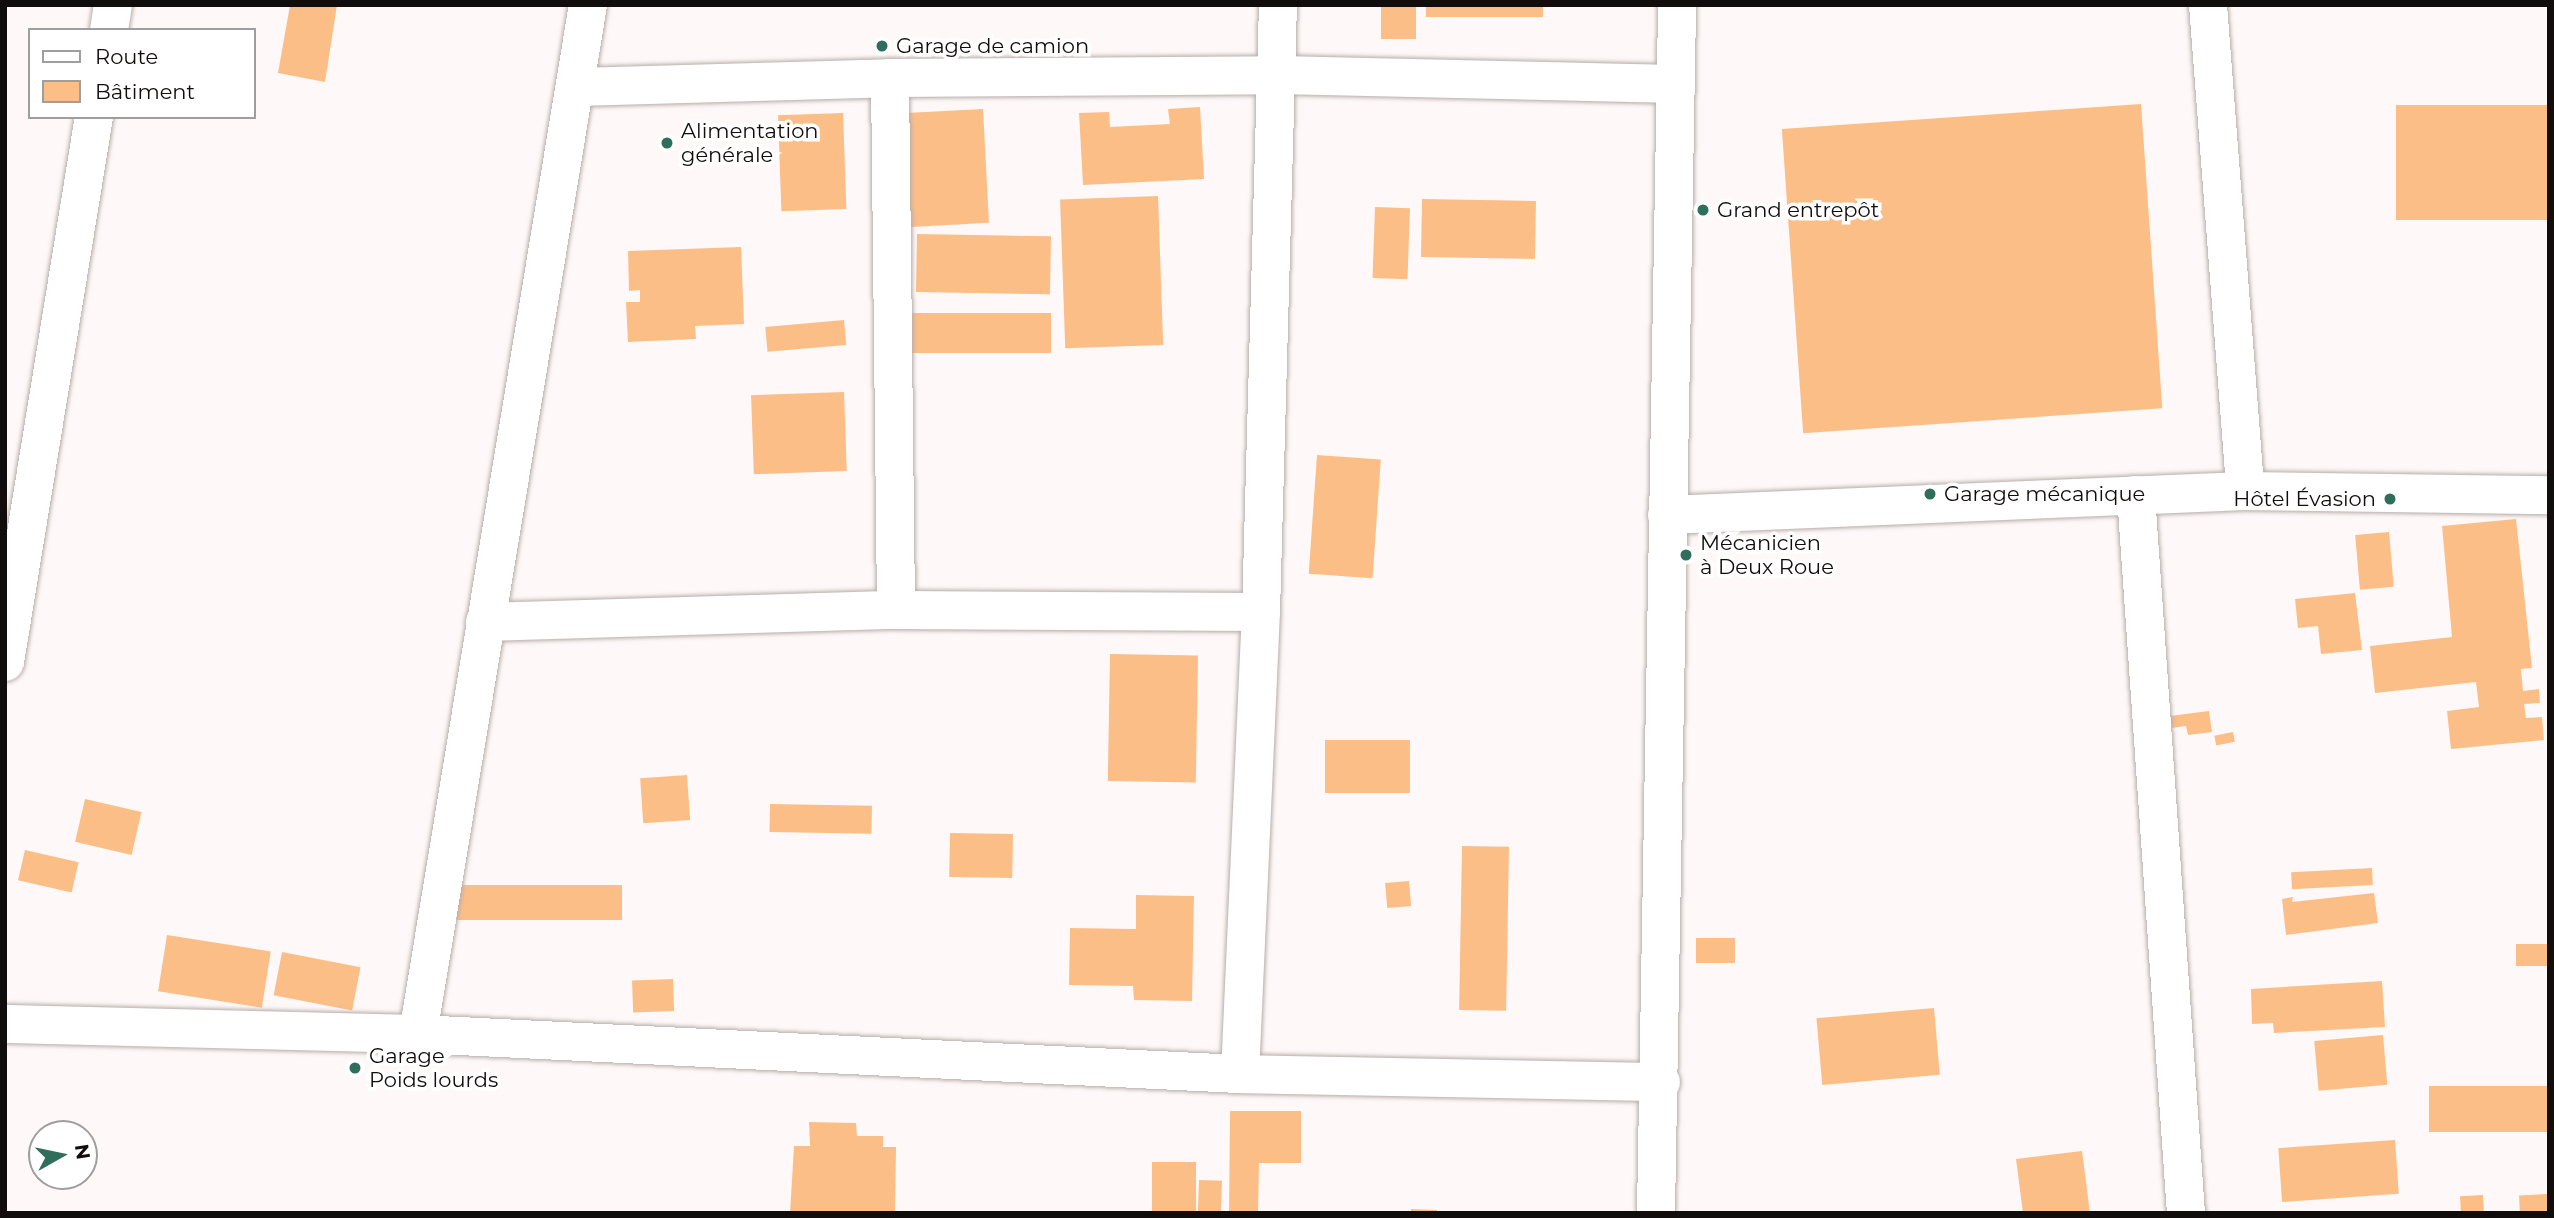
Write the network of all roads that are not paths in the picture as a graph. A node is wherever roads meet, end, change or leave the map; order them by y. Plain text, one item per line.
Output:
1 (113, 5) edge
2 (588, 5) edge
3 (1278, 5) edge
4 (1677, 5) edge
5 (2208, 5) edge
6 (108, 28) edge
7 (1278, 75) junction
8 (890, 78) junction
9 (1676, 84) junction
10 (577, 88) junction
11 (94, 119) edge
12 (2245, 491) junction
13 (2136, 495) junction
14 (2549, 495) edge
15 (1667, 515) junction
16 (896, 610) junction
17 (1261, 612) junction
18 (485, 622) junction
19 (5, 662) edge
20 (5, 1024) edge
21 (418, 1034) junction
22 (1240, 1074) junction
23 (1661, 1082) junction
24 (1656, 1213) edge
25 (2186, 1213) edge

1 - 6 street
2 - 10 street
3 - 7 street
4 - 9 street
5 - 12 street
7 - 8 street
7 - 9 street
7 - 17 street
8 - 10 street
8 - 16 street
9 - 15 street
10 - 18 street
11 - 19 street
12 - 13 street
12 - 14 street
13 - 15 street
13 - 25 street
15 - 23 street
16 - 17 street
16 - 18 street
17 - 22 street
18 - 21 street
20 - 21 street
21 - 22 street
22 - 23 street
23 - 24 street

